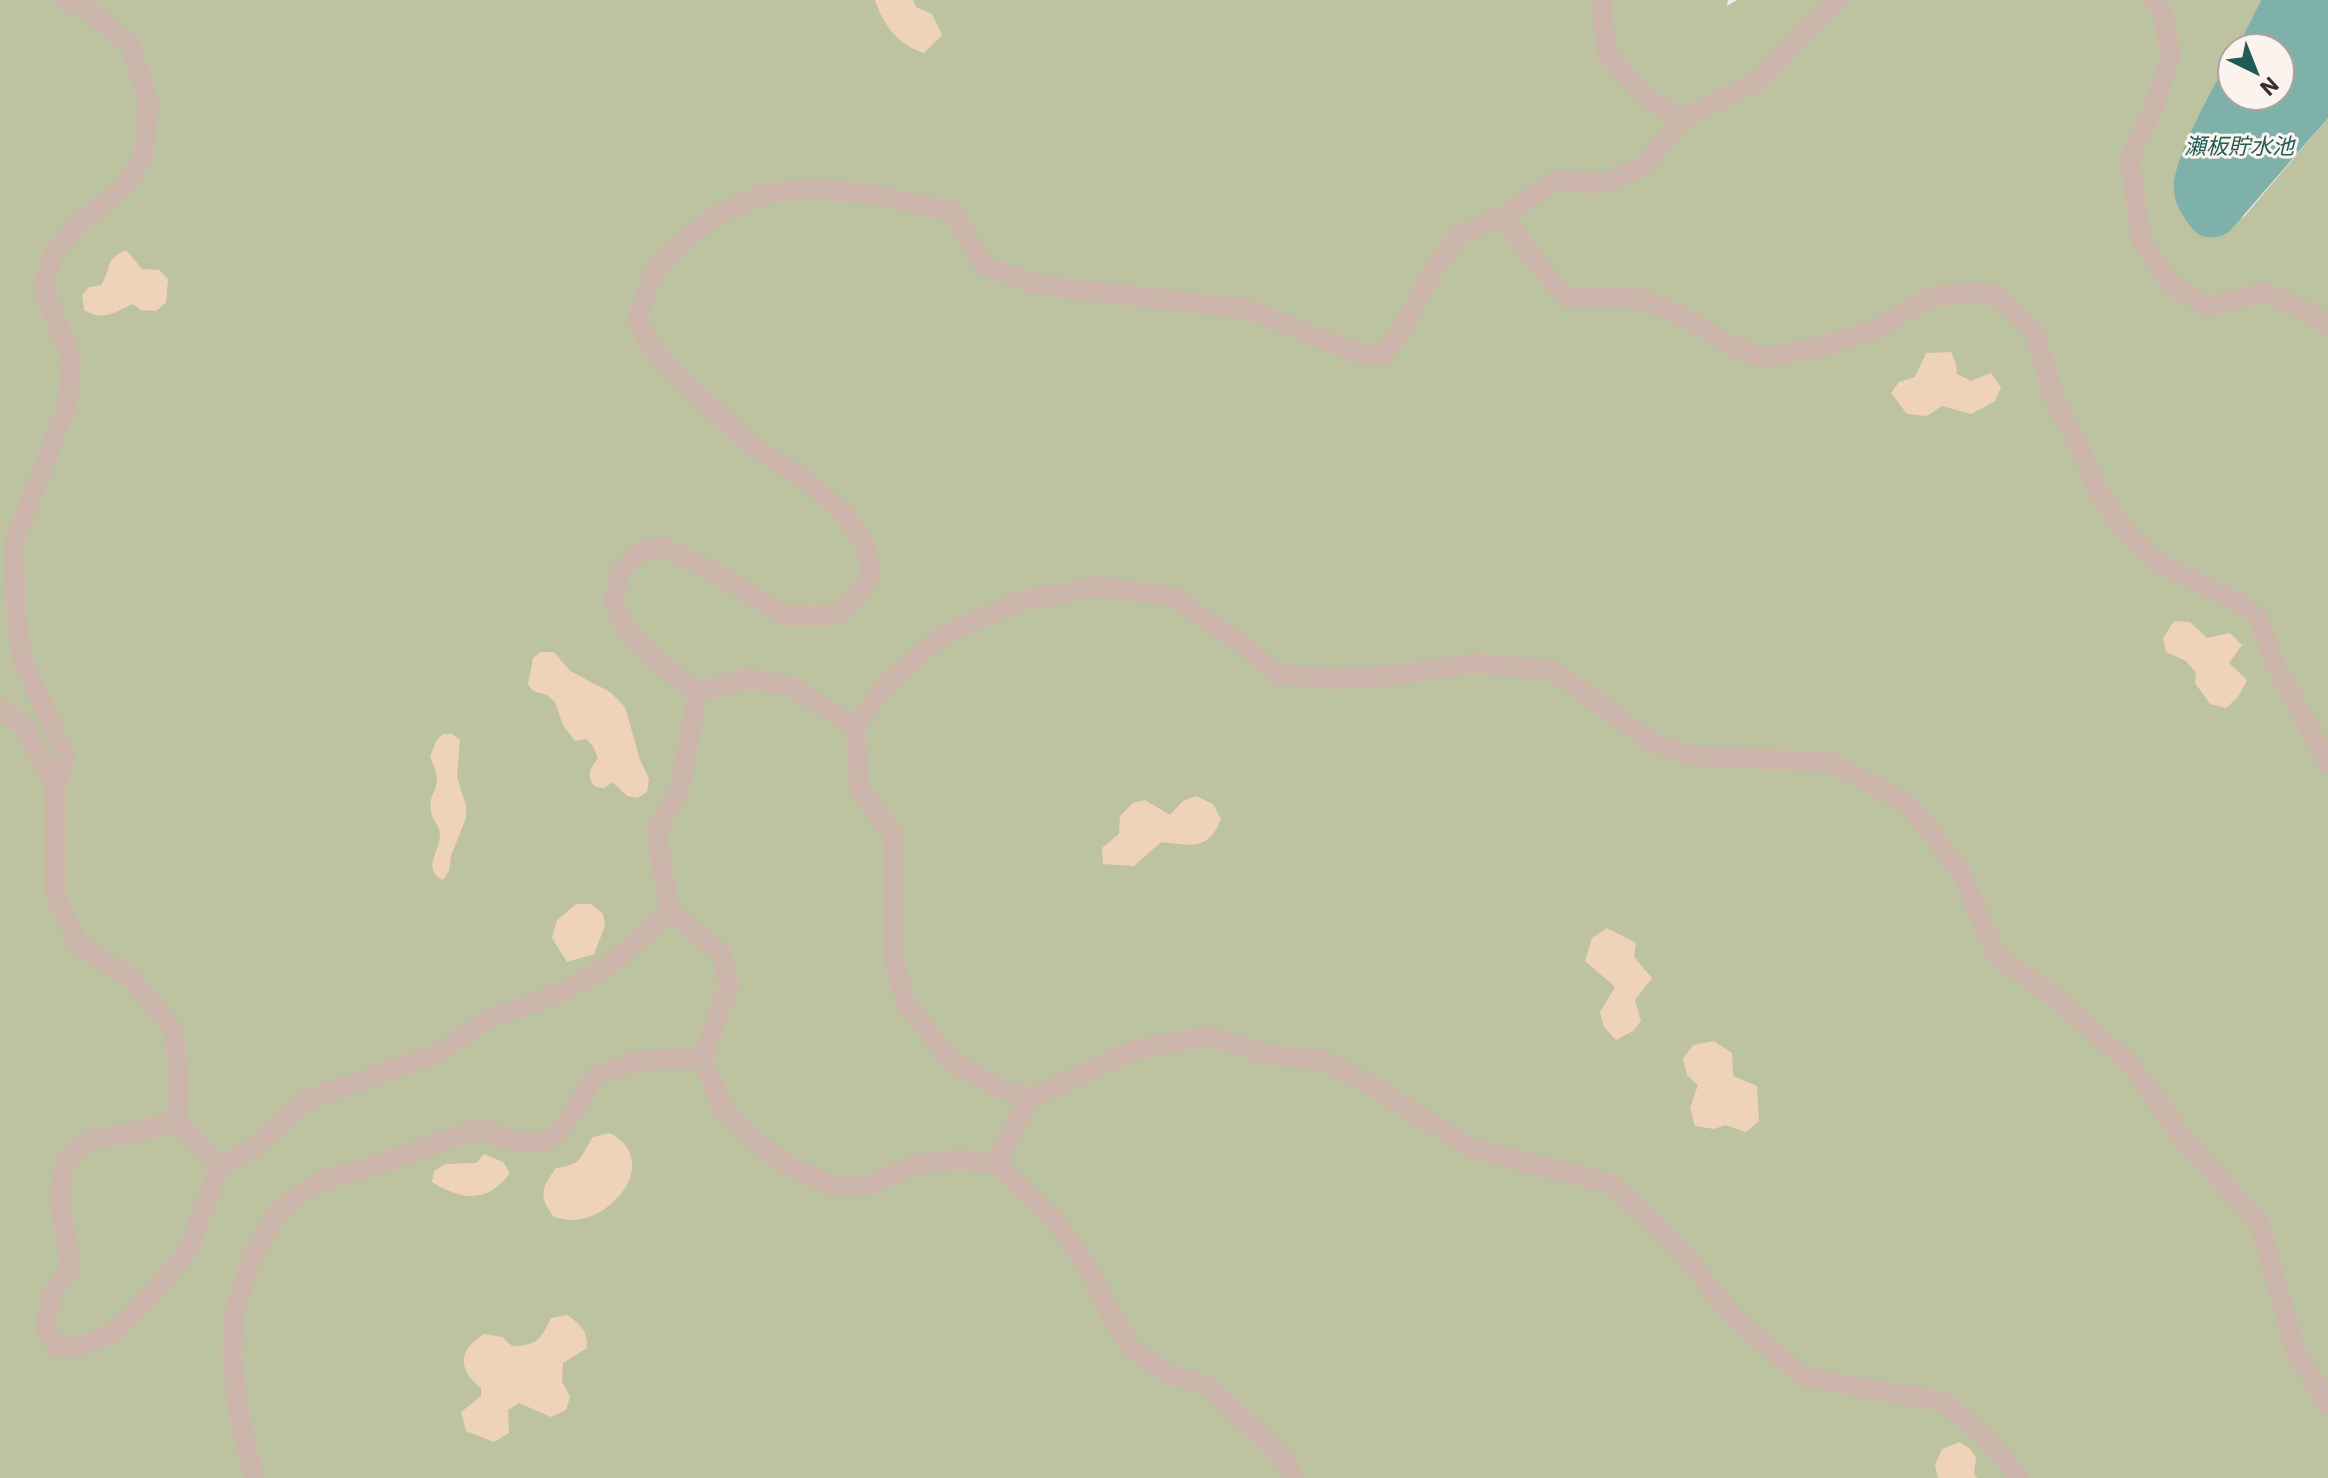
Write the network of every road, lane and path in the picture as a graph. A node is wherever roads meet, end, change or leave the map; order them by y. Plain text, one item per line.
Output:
1 (65, 0) edge
2 (1601, 0) edge
3 (1839, 0) edge
4 (2153, 0) edge
5 (1682, 119) junction
6 (1503, 216) junction
7 (2328, 325) edge
8 (698, 692) junction
9 (0, 709) edge
10 (855, 726) junction
11 (2328, 763) edge
12 (55, 786) junction
13 (670, 911) junction
14 (702, 1058) junction
15 (1029, 1098) junction
16 (177, 1121) junction
17 (996, 1164) junction
18 (219, 1166) junction
19 (2328, 1404) edge
20 (254, 1478) edge
21 (1293, 1478) edge
22 (2019, 1478) edge

1 - 12 lane
2 - 5 lane
3 - 5 lane
4 - 7 lane
5 - 6 lane
6 - 8 lane
6 - 11 lane
8 - 10 lane
8 - 13 lane
9 - 12 lane
10 - 15 lane
10 - 19 lane
12 - 16 lane
13 - 14 lane
13 - 18 lane
14 - 17 lane
14 - 20 lane
15 - 17 lane
15 - 22 lane
16 - 18 lane
16 - 18 lane
17 - 21 lane

